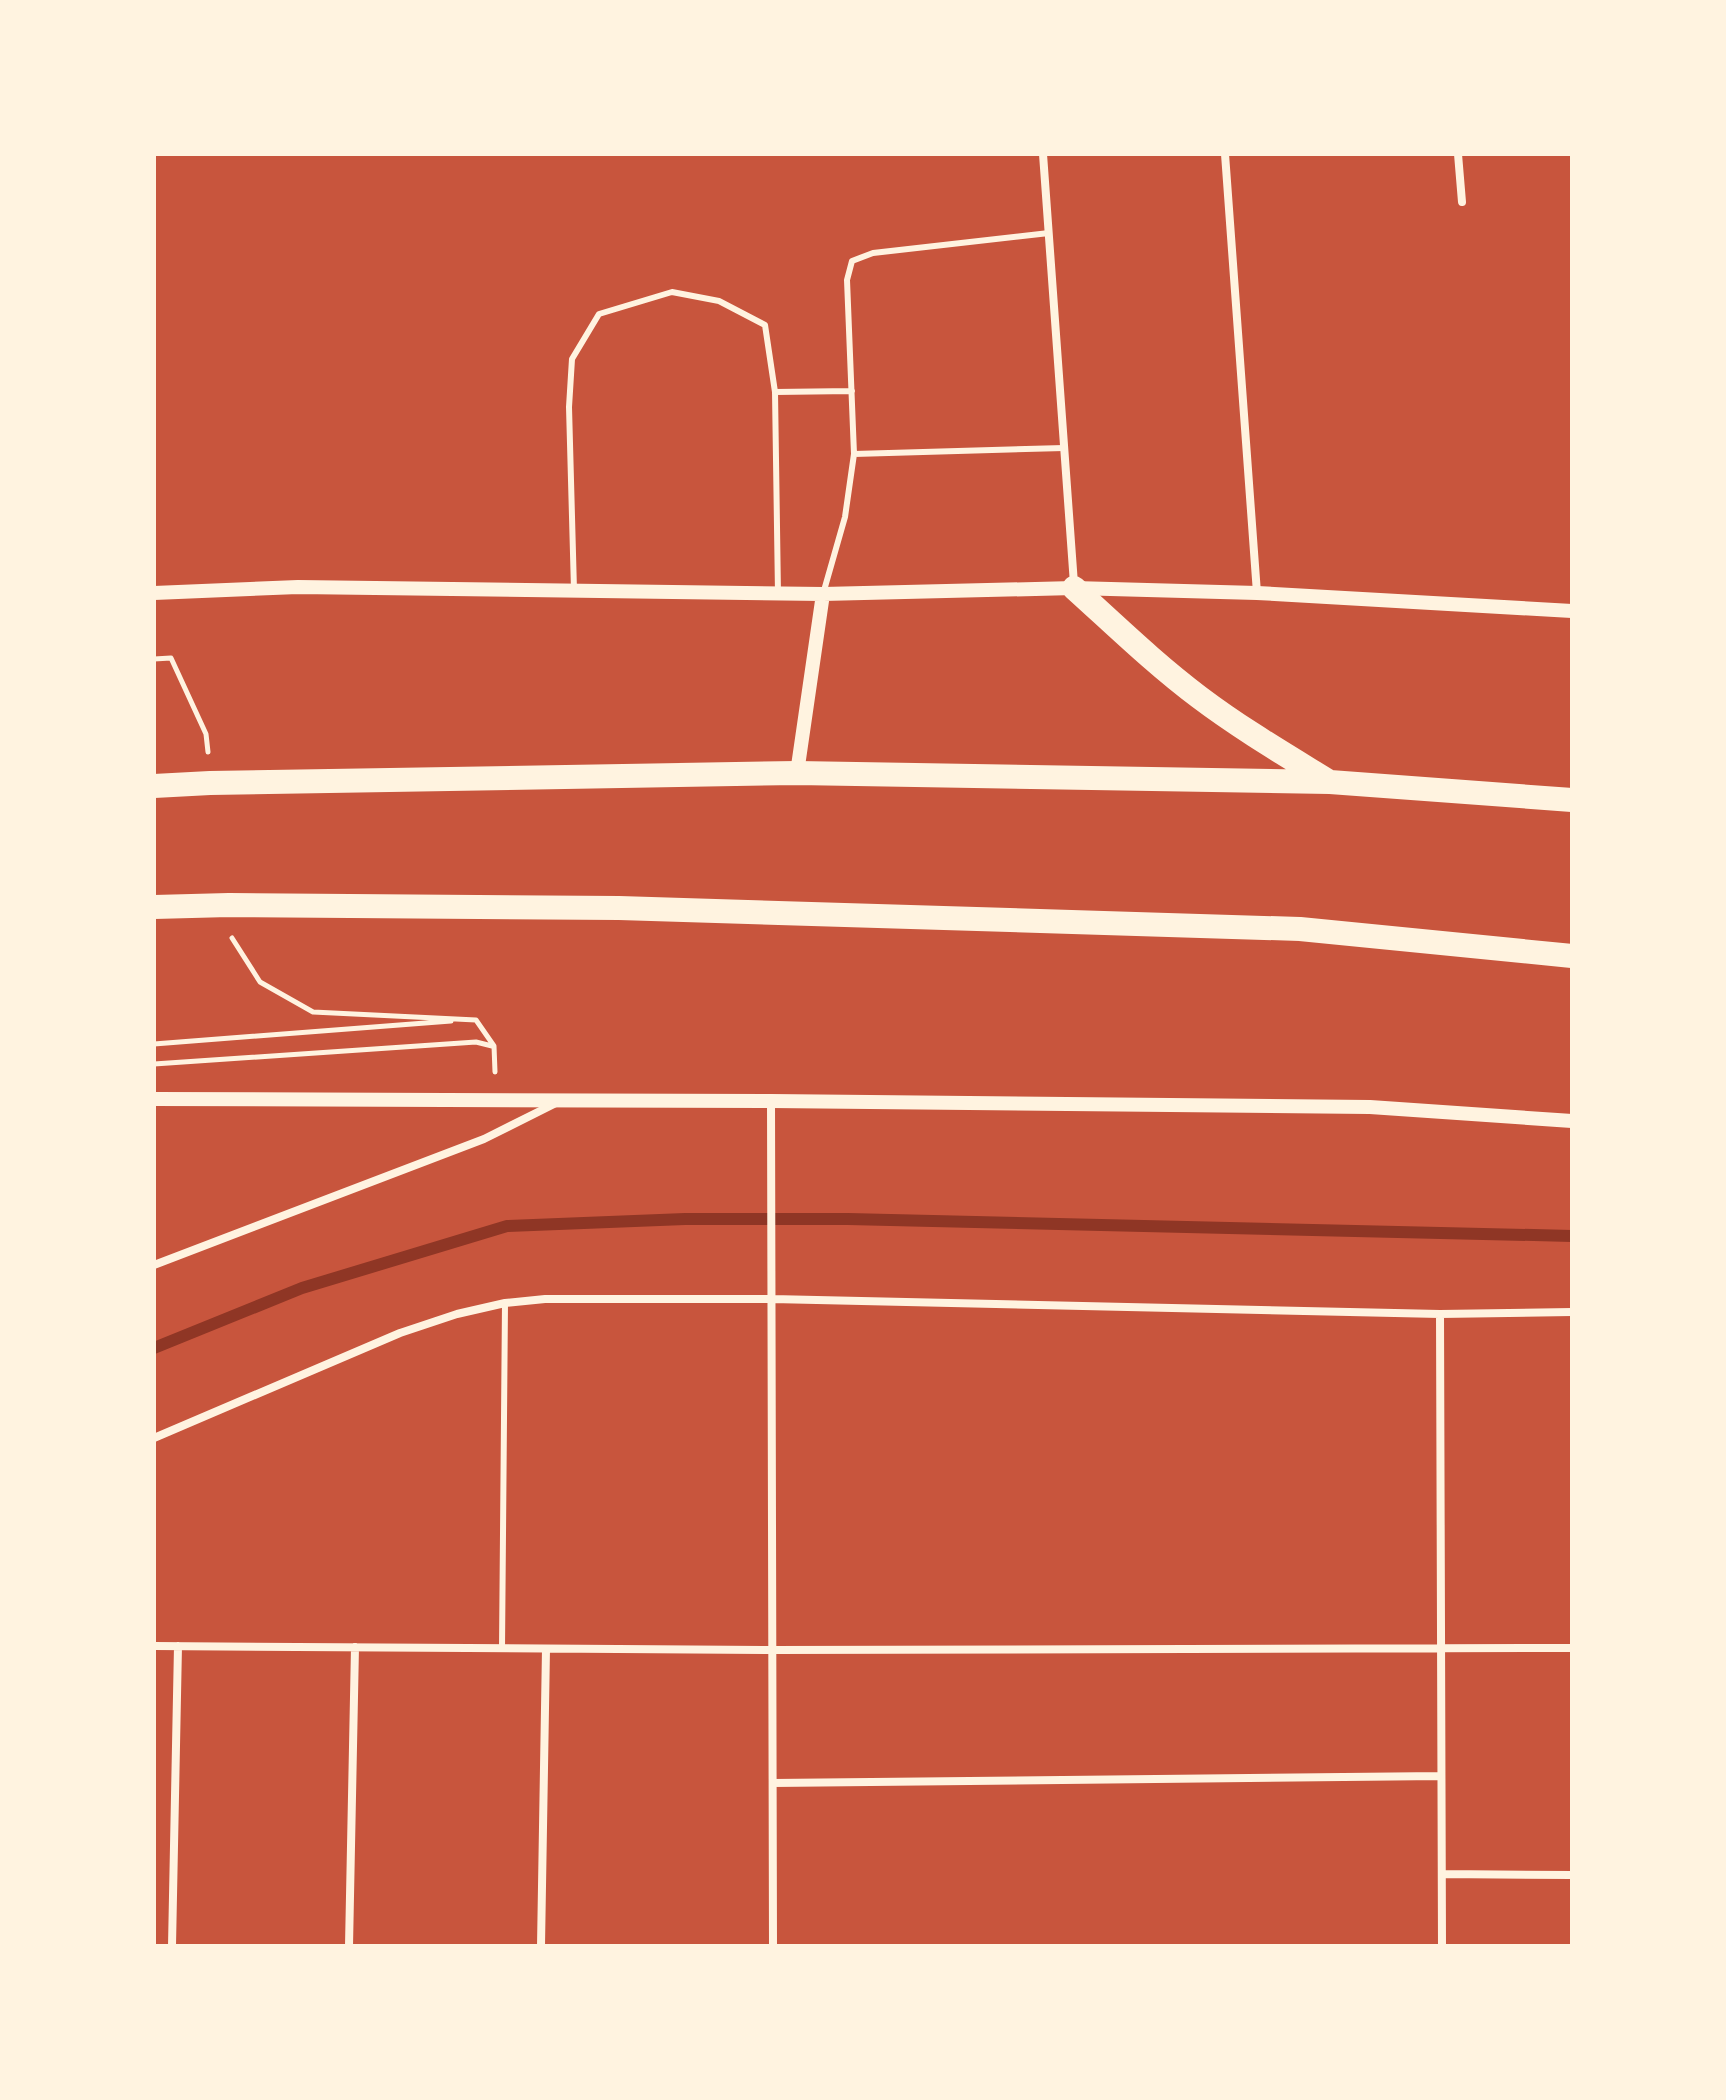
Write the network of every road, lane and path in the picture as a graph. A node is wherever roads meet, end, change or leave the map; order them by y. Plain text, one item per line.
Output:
1 (1043, 154) edge
2 (1225, 154) edge
3 (1458, 154) edge
4 (1462, 202) dead end
5 (1049, 233) junction
6 (852, 391) junction
7 (775, 392) junction
8 (1064, 448) junction
9 (854, 454) junction
10 (1074, 588) junction
11 (574, 591) junction
12 (154, 593) edge
13 (1257, 593) junction
14 (778, 594) junction
15 (823, 594) junction
16 (1572, 611) edge
17 (154, 659) edge
18 (797, 773) junction
19 (1330, 782) junction
20 (210, 783) junction
21 (154, 786) edge
22 (1572, 800) edge
23 (229, 905) junction
24 (154, 907) edge
25 (1572, 956) edge
26 (476, 1020) junction
27 (154, 1044) edge
28 (494, 1046) junction
29 (154, 1064) edge
30 (154, 1099) edge
31 (498, 1100) junction
32 (560, 1101) junction
33 (771, 1101) junction
34 (1572, 1121) edge
35 (154, 1265) edge
36 (772, 1299) junction
37 (505, 1303) junction
38 (1572, 1312) edge
39 (1440, 1314) junction
40 (154, 1438) edge
41 (154, 1646) edge
42 (178, 1646) junction
43 (355, 1647) junction
44 (1572, 1648) edge
45 (502, 1649) junction
46 (546, 1649) junction
47 (1440, 1649) junction
48 (773, 1650) junction
49 (1441, 1776) junction
50 (773, 1783) junction
51 (1442, 1874) junction
52 (1572, 1875) edge
53 (172, 1946) edge
54 (349, 1946) edge
55 (541, 1946) edge
56 (773, 1946) edge
57 (1442, 1946) edge

1 - 5 street
2 - 13 street
3 - 4 street
5 - 6 lane
5 - 8 street
6 - 7 lane
6 - 9 lane
7 - 11 lane
7 - 14 lane
8 - 9 lane
8 - 10 street
9 - 15 lane
10 - 13 street
10 - 15 street
10 - 19 highway
11 - 12 street
11 - 14 street
13 - 16 street
14 - 15 street
15 - 18 street
17 - 20 path
18 - 19 highway
18 - 20 highway
19 - 22 highway
20 - 21 highway
23 - 24 highway
23 - 25 highway
23 - 26 path
26 - 27 path
26 - 28 path
28 - 29 path
28 - 31 path
30 - 31 street
31 - 32 street
32 - 33 street
32 - 35 street
33 - 34 street
33 - 36 street
36 - 37 street
36 - 39 street
36 - 48 street
37 - 40 street
37 - 45 lane
38 - 39 street
39 - 47 street
41 - 42 street
42 - 43 street
42 - 53 street
43 - 45 street
43 - 54 street
44 - 47 street
45 - 46 street
46 - 48 street
46 - 55 street
47 - 48 street
47 - 49 street
48 - 50 street
49 - 50 street
49 - 51 street
50 - 56 street
51 - 52 street
51 - 57 street

